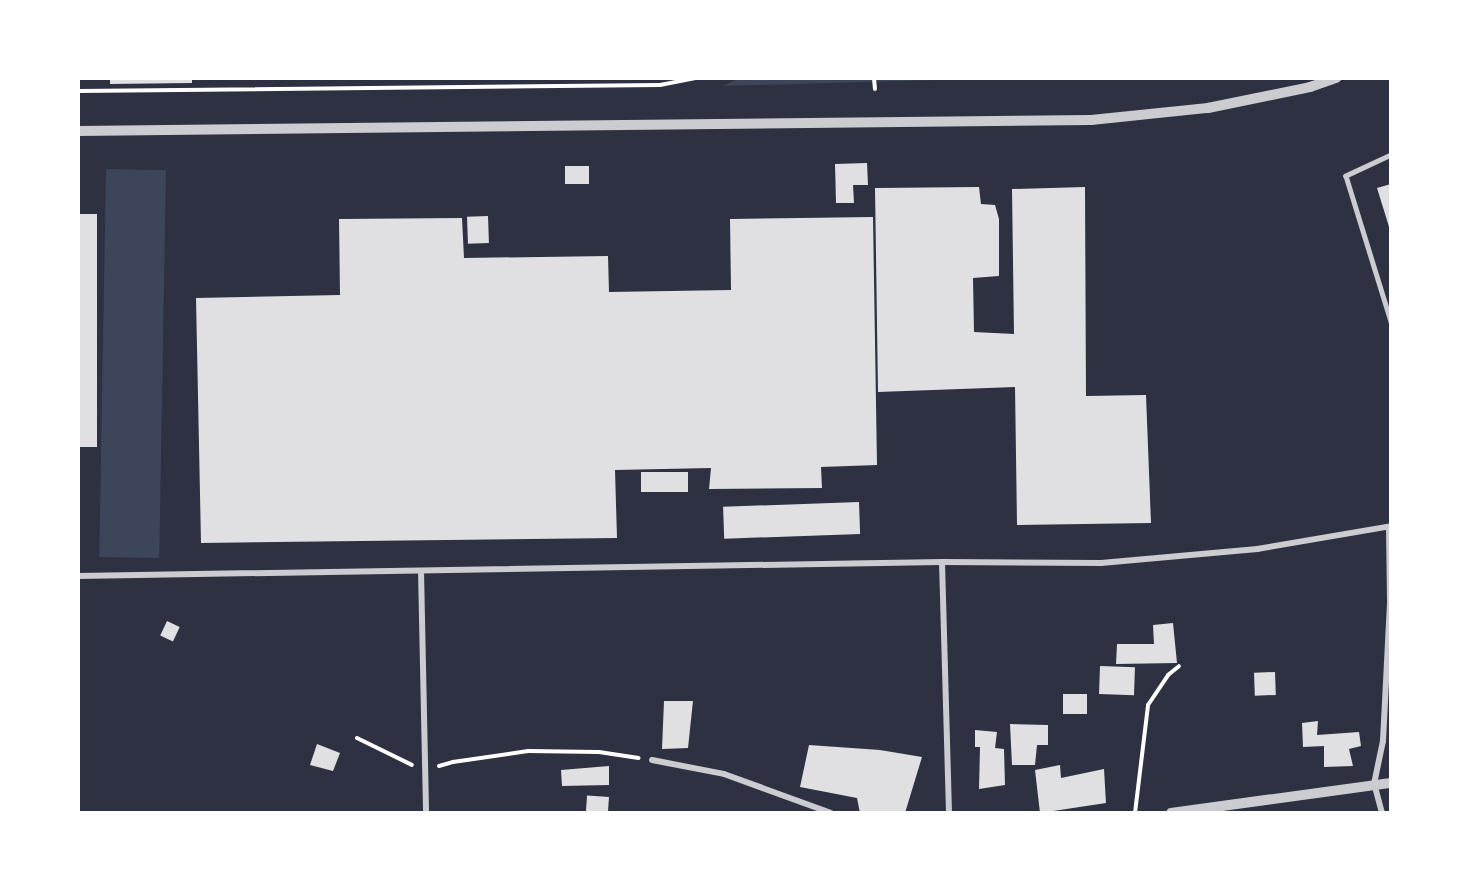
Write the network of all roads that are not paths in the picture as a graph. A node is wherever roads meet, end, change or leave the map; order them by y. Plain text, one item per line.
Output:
1 (1336, 78) edge
2 (78, 131) edge
3 (1391, 155) edge
4 (1391, 321) edge
5 (1390, 526) edge
6 (942, 562) junction
7 (421, 571) junction
8 (78, 576) edge
9 (652, 760) road end
10 (1391, 783) edge
11 (1374, 784) junction
12 (426, 813) edge
13 (831, 813) edge
14 (949, 813) edge
15 (1171, 813) edge
16 (1382, 813) edge

1 - 2 street
3 - 4 lane
5 - 6 street
5 - 11 street
6 - 7 street
6 - 14 street
7 - 8 street
7 - 12 street
9 - 13 street
10 - 11 street
11 - 15 street
11 - 16 street

